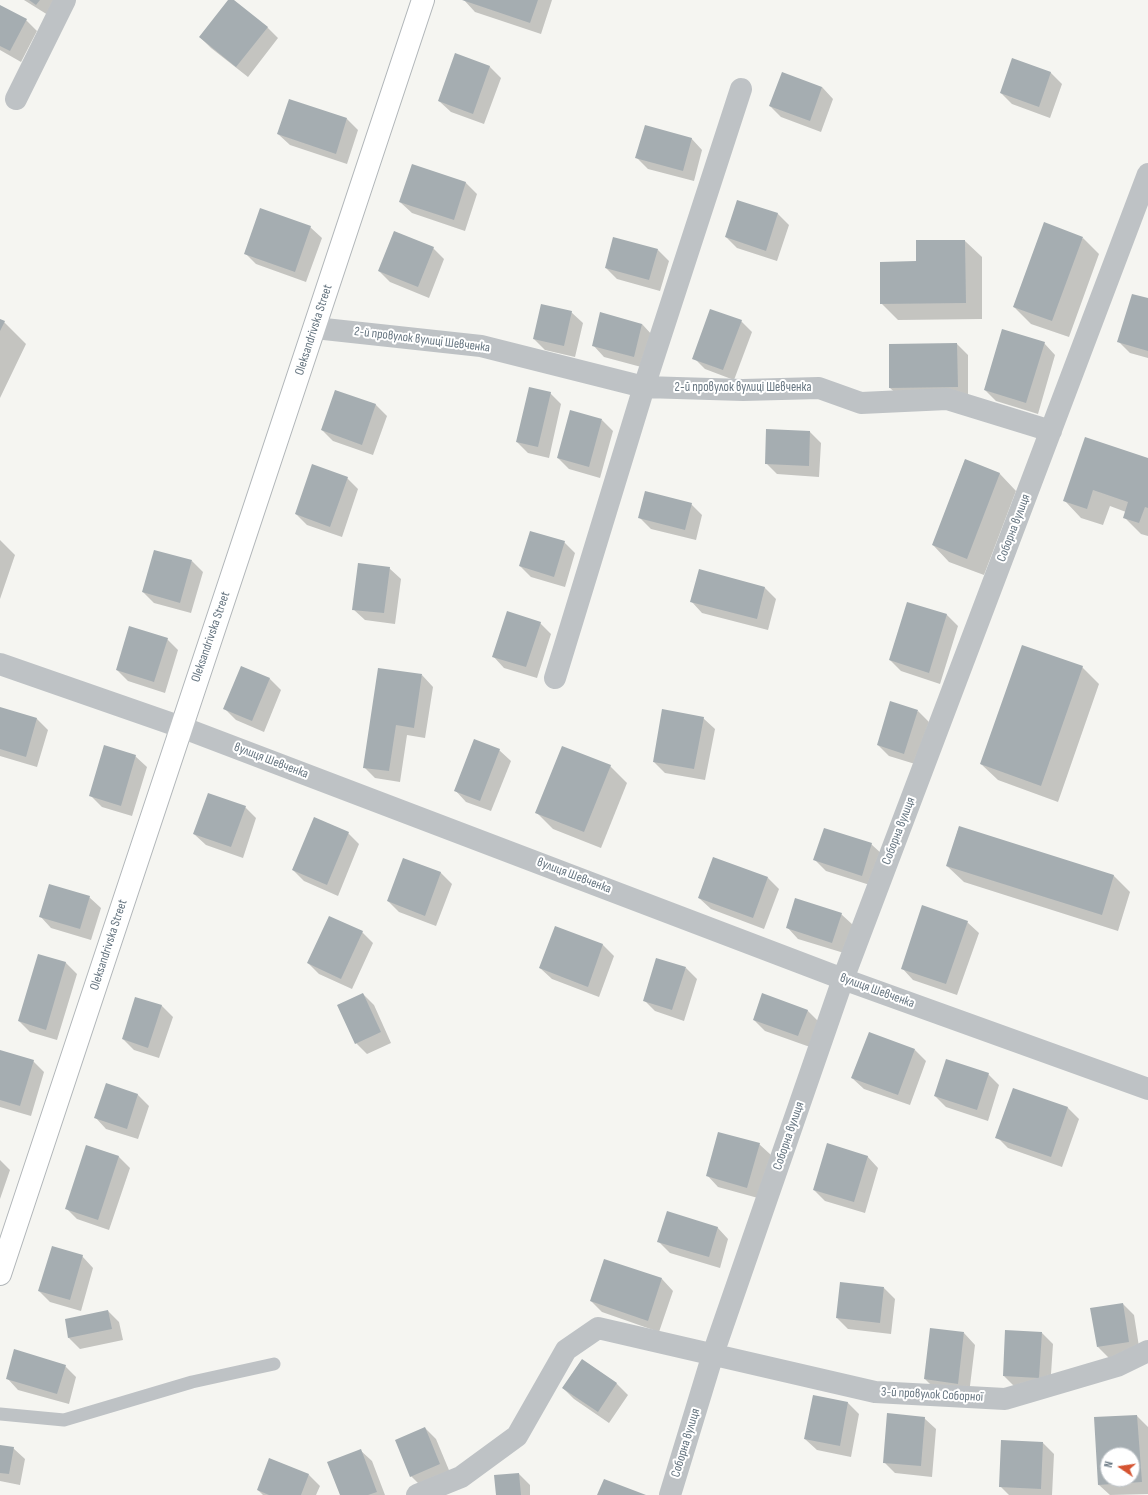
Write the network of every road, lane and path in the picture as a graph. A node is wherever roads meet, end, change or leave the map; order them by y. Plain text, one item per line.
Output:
1 (64, 0) edge
2 (423, 0) edge
3 (741, 89) dead end
4 (16, 99) dead end
5 (1148, 174) edge
6 (315, 328) junction
7 (644, 387) junction
8 (1051, 431) junction
9 (0, 664) edge
10 (555, 678) dead end
11 (181, 727) junction
12 (843, 979) junction
13 (1148, 1089) edge
14 (0, 1274) edge
15 (1148, 1351) edge
16 (713, 1354) junction
17 (274, 1364) dead end
18 (0, 1414) edge
19 (417, 1495) edge
20 (670, 1495) edge

1 - 4 street
2 - 6 main road, Oleksandrivska Street
3 - 7 street
5 - 8 street, Соборна вулиця
6 - 7 street, 2-й провулок вулиці Шевченка
6 - 11 main road, Oleksandrivska Street
7 - 8 street, 2-й провулок вулиці Шевченка
7 - 10 street
8 - 12 street, Соборна вулиця
9 - 11 street, вулиця Шевченка
11 - 12 street, вулиця Шевченка
11 - 14 main road, Oleksandrivska Street
12 - 13 street, вулиця Шевченка
12 - 16 street, Соборна вулиця
15 - 16 street, 3-й провулок Соборної
16 - 19 street, 3-й провулок Соборної
16 - 20 street, Соборна вулиця
17 - 18 lane

